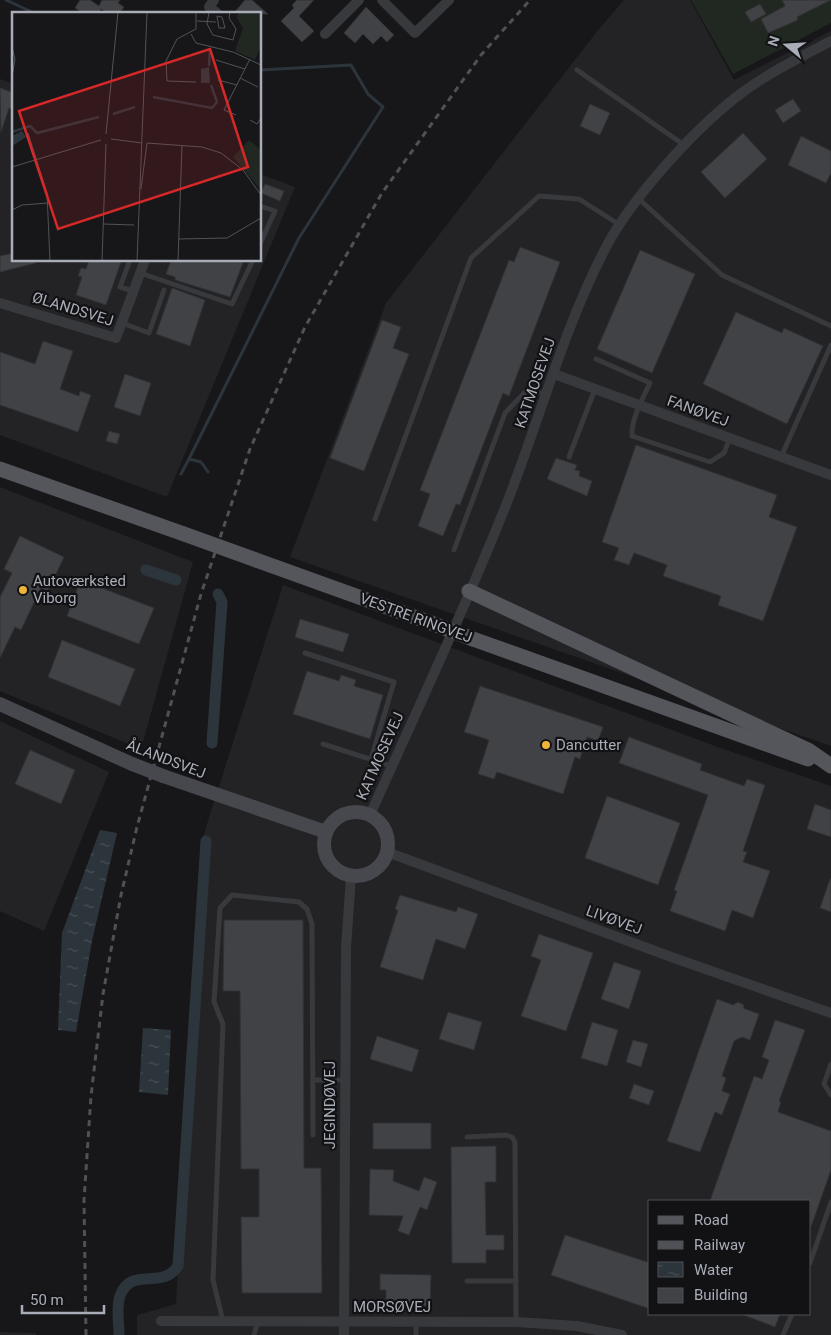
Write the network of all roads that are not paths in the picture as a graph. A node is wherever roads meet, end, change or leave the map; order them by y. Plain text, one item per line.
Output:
1 (214, 0) edge
2 (359, 0) edge
3 (382, 0) edge
4 (449, 0) edge
5 (216, 12) edge
6 (325, 34) dead end
7 (831, 41) edge
8 (577, 70) dead end
9 (684, 145) junction
10 (639, 199) junction
11 (261, 206) edge
12 (620, 225) junction
13 (261, 242) edge
14 (130, 261) edge
15 (145, 261) edge
16 (253, 261) edge
17 (140, 273) junction
18 (164, 290) dead end
19 (134, 291) junction
20 (0, 303) edge
21 (122, 323) junction
22 (831, 326) edge
23 (831, 345) edge
24 (596, 359) dead end
25 (554, 374) junction
26 (595, 389) junction
27 (547, 395) junction
28 (640, 406) junction
29 (730, 438) junction
30 (569, 457) dead end
31 (781, 457) junction
32 (0, 469) edge
33 (831, 475) edge
34 (375, 519) dead end
35 (454, 550) dead end
36 (469, 591) junction
37 (305, 654) dead end
38 (0, 704) edge
39 (323, 744) dead end
40 (371, 759) junction
41 (392, 766) junction
42 (831, 767) edge
43 (370, 815) junction
44 (326, 832) junction
45 (387, 852) junction
46 (351, 876) junction
47 (831, 1013) edge
48 (831, 1064) edge
49 (313, 1080) junction
50 (346, 1080) junction
51 (831, 1095) edge
52 (313, 1136) dead end
53 (467, 1137) dead end
54 (831, 1202) edge
55 (811, 1260) edge
56 (467, 1281) dead end
57 (516, 1281) junction
58 (792, 1315) edge
59 (160, 1322) dead end
60 (223, 1322) junction
61 (258, 1322) junction
62 (344, 1322) junction
63 (416, 1322) junction
64 (516, 1322) junction
65 (254, 1335) edge
66 (344, 1335) edge
67 (416, 1335) edge
68 (622, 1335) edge
69 (783, 1335) edge

1 - 5 street
2 - 6 street
3 - 4 street
7 - 9 street, KATMOSEVEJ
8 - 9 lane
9 - 10 street, KATMOSEVEJ
10 - 12 street, KATMOSEVEJ
10 - 22 lane
11 - 13 lane
12 - 25 street, KATMOSEVEJ
12 - 34 lane
14 - 19 lane
15 - 17 street, ØLANDSVEJ
16 - 17 lane
17 - 19 street, ØLANDSVEJ
18 - 21 lane
19 - 21 street, ØLANDSVEJ
20 - 21 street, ØLANDSVEJ
23 - 31 lane
24 - 28 lane
25 - 26 street, FANØVEJ
25 - 27 street, KATMOSEVEJ
26 - 28 street, FANØVEJ
26 - 30 lane
27 - 35 lane
27 - 36 street, KATMOSEVEJ
28 - 29 street, FANØVEJ
28 - 29 lane
29 - 31 street, FANØVEJ
31 - 33 street, FANØVEJ
32 - 42 main road, VESTRE RINGVEJ, bridge
36 - 41 street, KATMOSEVEJ
36 - 42 main road
37 - 40 lane
38 - 44 street, ÅLANDSVEJ, bridge
39 - 40 lane
40 - 41 lane
41 - 43 street, KATMOSEVEJ
43 - 44 street
43 - 45 street
44 - 46 street
45 - 46 street
45 - 47 street, LIVØVEJ
46 - 50 street, JEGINDØVEJ
48 - 51 lane
49 - 50 lane
49 - 52 lane
49 - 60 lane
50 - 62 street, JEGINDØVEJ
53 - 57 lane
54 - 55 lane
56 - 57 lane
57 - 64 lane
58 - 69 lane
59 - 60 street, MORSØVEJ
60 - 61 street, MORSØVEJ
61 - 62 street, MORSØVEJ
61 - 65 lane
62 - 63 street, MORSØVEJ
62 - 66 street, JEGINDØVEJ
63 - 64 street, MORSØVEJ
63 - 67 lane
64 - 68 street, MORSØVEJ

